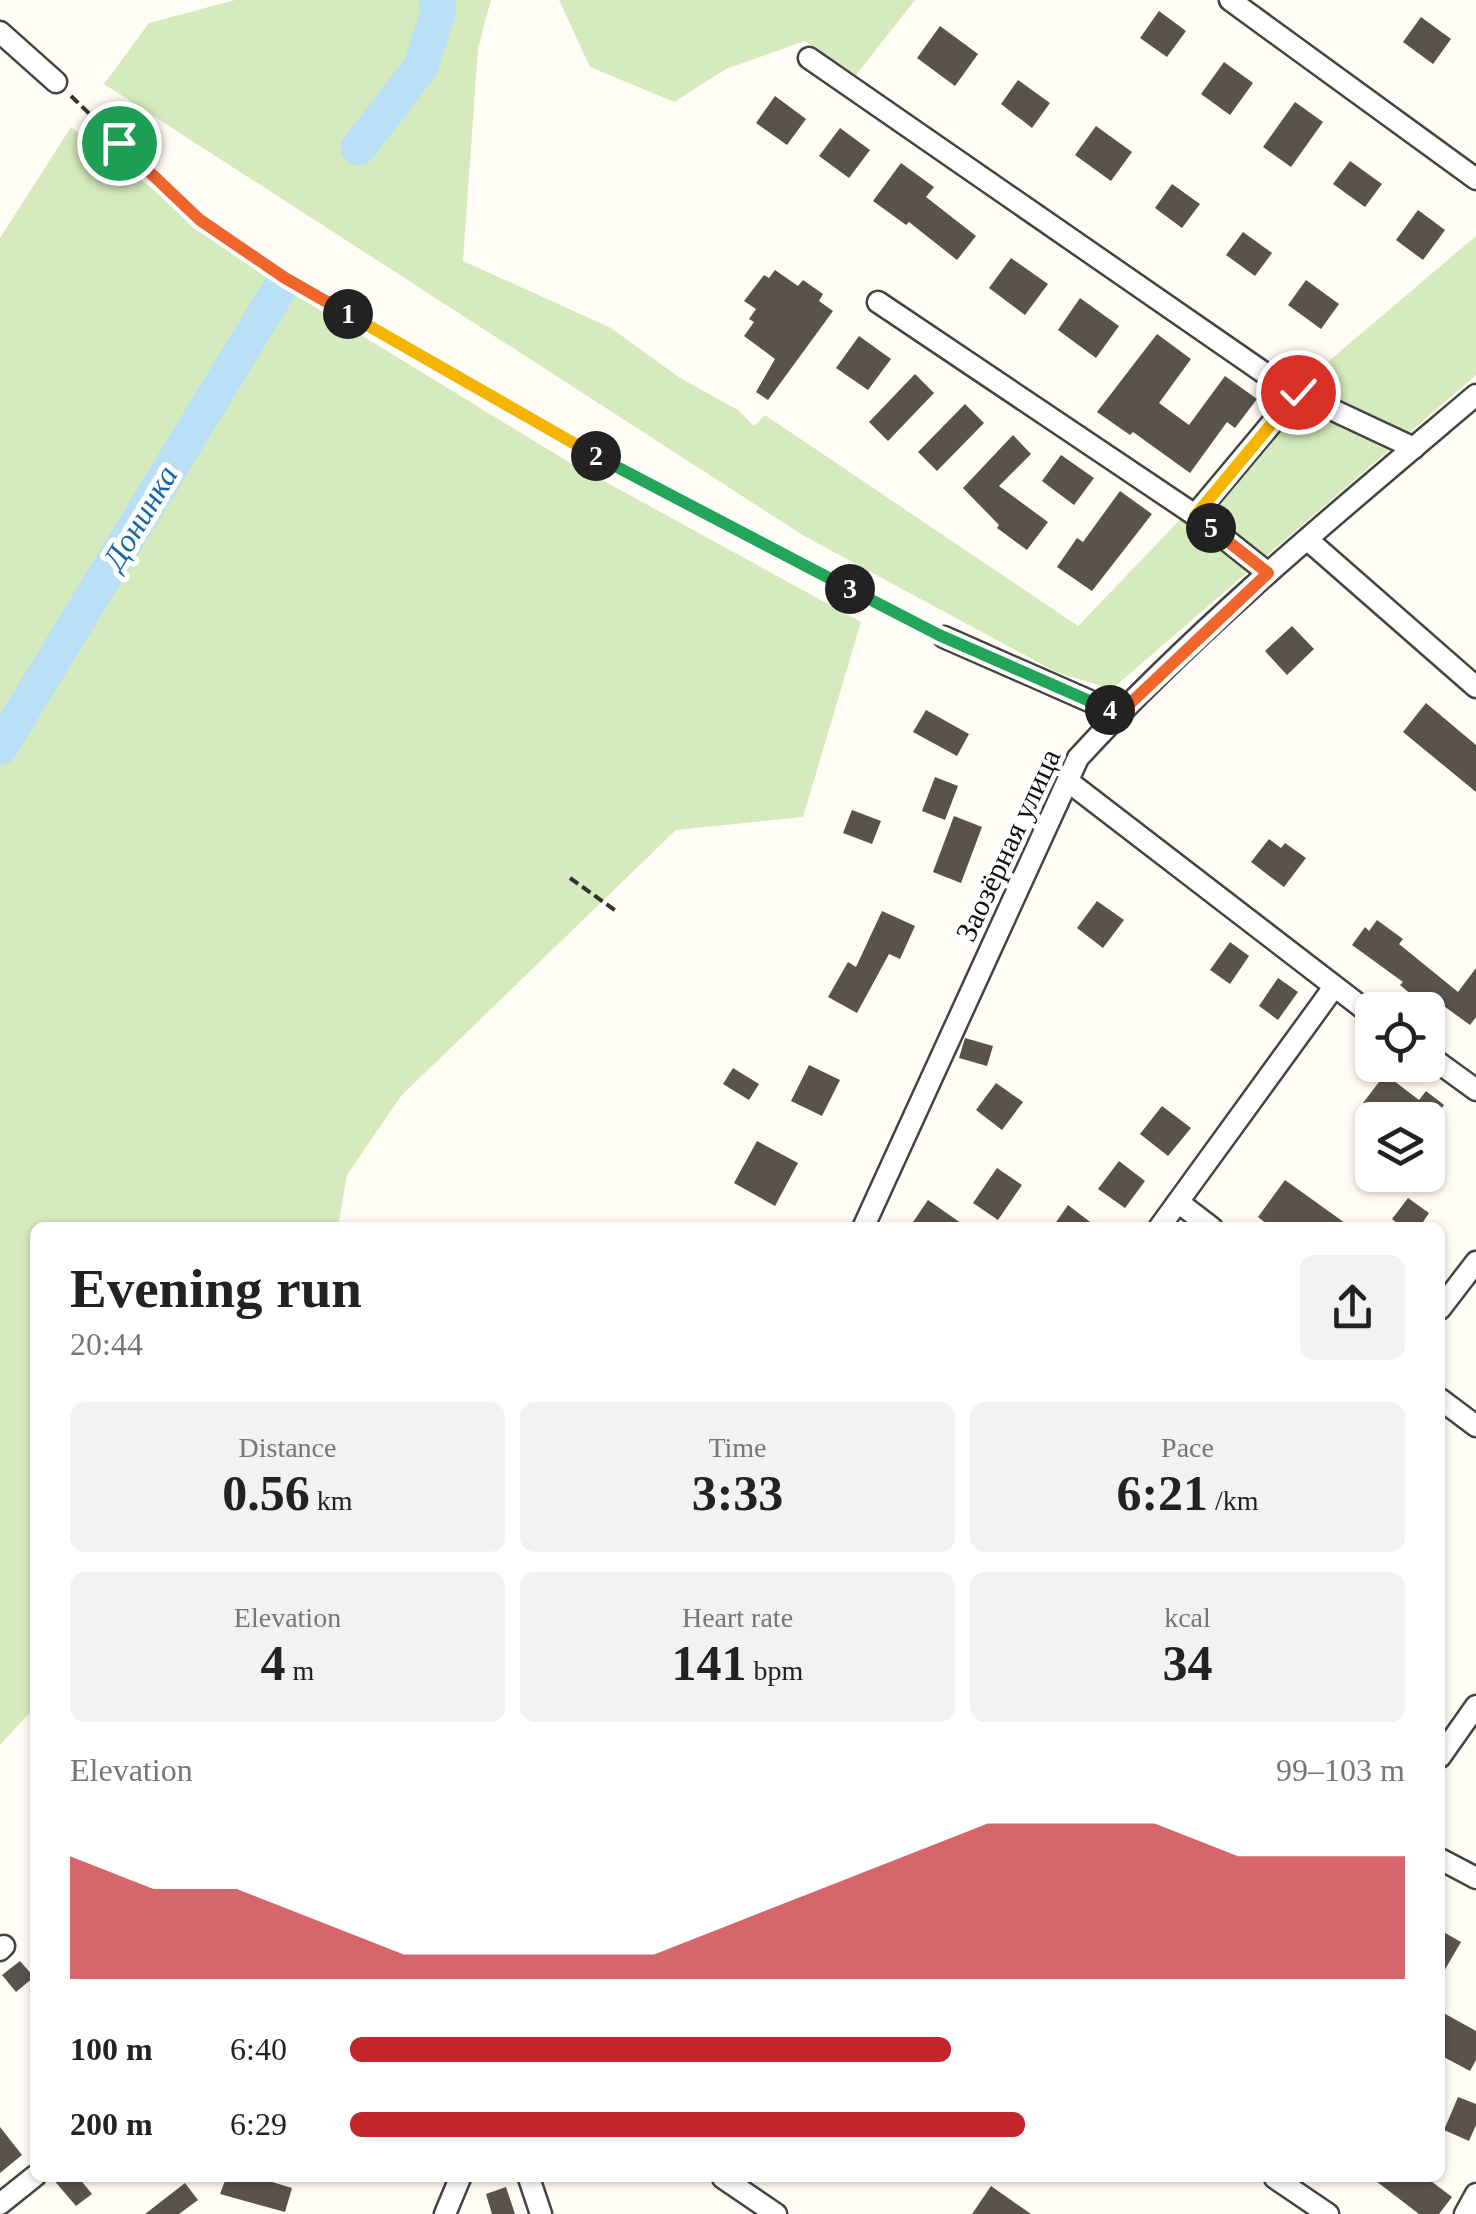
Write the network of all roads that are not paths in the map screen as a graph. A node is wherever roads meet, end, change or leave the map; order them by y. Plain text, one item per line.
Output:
1 (1230, 0) edge
2 (0, 32) edge
3 (808, 58) dead end
4 (56, 82) road end
5 (1476, 179) edge
6 (878, 302) dead end
7 (1298, 392) junction
8 (1476, 396) edge
9 (1414, 448) junction
10 (1195, 516) junction
11 (1308, 540) junction
12 (1268, 573) junction
13 (944, 637) road end
14 (1476, 687) edge
15 (1119, 714) junction
16 (1069, 782) junction
17 (1334, 986) junction
18 (1355, 1001) edge
19 (1445, 1067) edge
20 (1476, 1090) edge
21 (1178, 1202) junction
22 (867, 1222) edge
23 (1163, 1222) edge
24 (1204, 1222) edge
25 (1476, 1262) edge
26 (1445, 1302) edge
27 (1445, 1403) edge
28 (1476, 1426) edge
29 (1476, 1706) edge
30 (1445, 1750) edge
31 (1445, 1862) edge
32 (1476, 1878) edge
33 (30, 2180) edge
34 (458, 2182) edge
35 (531, 2182) edge
36 (729, 2182) edge
37 (1281, 2182) edge
38 (1476, 2194) edge
39 (0, 2204) edge
40 (445, 2214) edge
41 (541, 2214) edge
42 (776, 2214) edge
43 (1328, 2214) edge
44 (1465, 2214) edge

1 - 5 street
2 - 4 street
3 - 7 street
6 - 10 street
7 - 9 street
7 - 10 street
8 - 9 street, Заозёрная улица
9 - 11 street, Заозёрная улица
10 - 12 street
11 - 12 street, Заозёрная улица
11 - 14 street
12 - 15 street, Заозёрная улица
13 - 15 street
15 - 16 street, Заозёрная улица
16 - 17 street
16 - 22 street, Заозёрная улица
17 - 18 street
17 - 21 street
19 - 20 street
21 - 23 street
21 - 24 street
25 - 26 street
27 - 28 street
29 - 30 street
31 - 32 street
33 - 39 street
34 - 40 street
35 - 41 street
36 - 42 street
37 - 43 street
38 - 44 street

